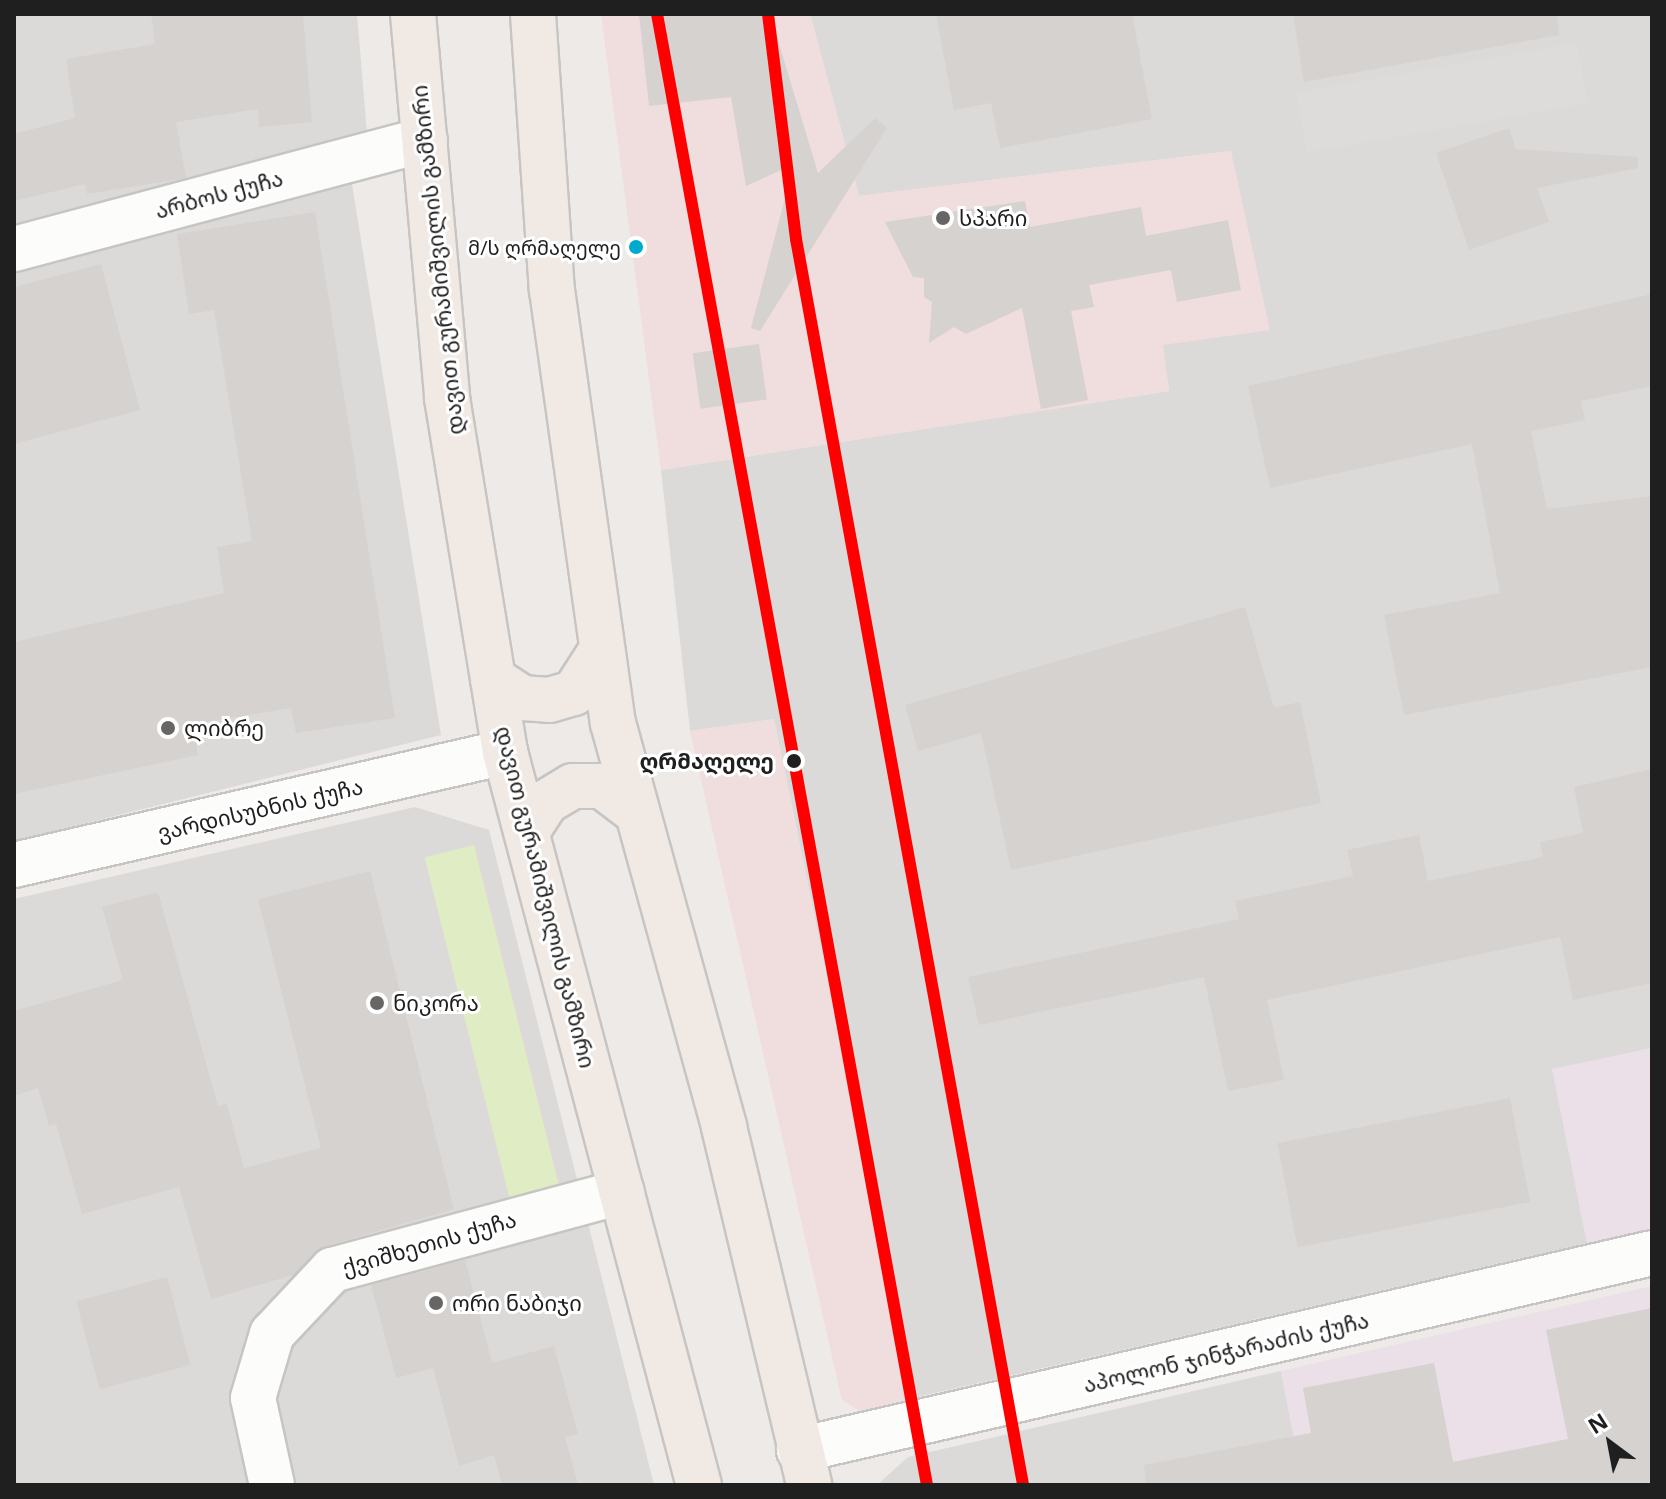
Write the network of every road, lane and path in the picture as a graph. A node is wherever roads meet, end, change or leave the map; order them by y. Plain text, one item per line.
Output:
1 (413, 14) edge
2 (533, 14) edge
3 (425, 140) junction
4 (14, 249) edge
5 (601, 651) junction
6 (493, 679) junction
7 (505, 752) junction
8 (634, 810) junction
9 (528, 830) junction
10 (14, 865) edge
11 (622, 1192) junction
12 (1652, 1253) edge
13 (804, 1468) edge
14 (272, 1485) edge
15 (699, 1485) edge

1 - 3 main road, დავით გურამიშვილის გამზირი
2 - 5 main road
3 - 4 street, არბოს ქუჩა
3 - 6 main road, დავით გურამიშვილის გამზირი
5 - 6 main road
5 - 8 main road
6 - 7 main road, დავით გურამიშვილის გამზირი
7 - 9 main road, დავით გურამიშვილის გამზირი
7 - 10 street, ვარდისუბნის ქუჩა
8 - 9 main road
8 - 13 main road
9 - 11 main road, დავით გურამიშვილის გამზირი
11 - 14 street, ქვიშხეთის ქუჩა
11 - 15 main road, დავით გურამიშვილის გამზირი
12 - 13 street, აპოლონ ჯინჭარაძის ქუჩა

